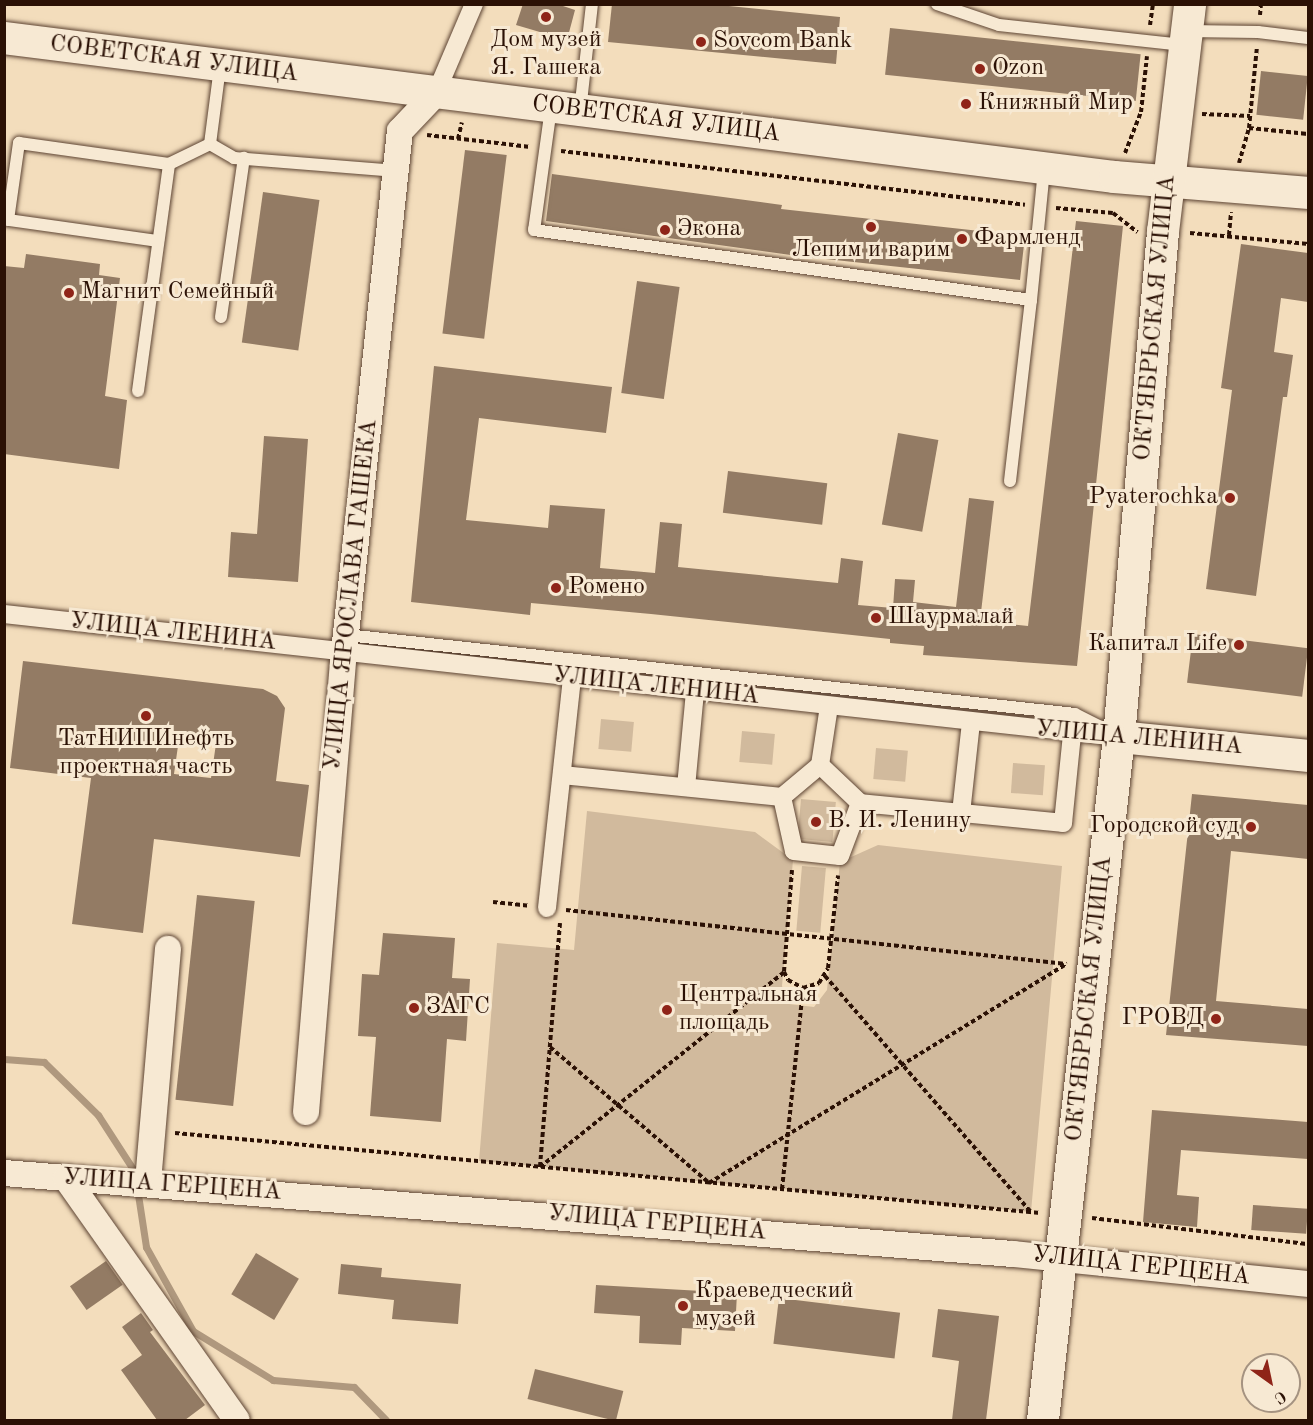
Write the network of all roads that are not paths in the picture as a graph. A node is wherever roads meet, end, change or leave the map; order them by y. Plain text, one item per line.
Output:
1 (474, 4) edge
2 (592, 4) edge
3 (937, 4) edge
4 (1187, 27) edge
5 (4, 38) edge
6 (1308, 38) edge
7 (220, 65) junction
8 (436, 93) junction
9 (566, 110) junction
10 (210, 144) junction
11 (244, 158) junction
12 (169, 164) junction
13 (1045, 165) junction
14 (396, 171) junction
15 (1169, 180) junction
16 (1308, 193) edge
17 (158, 241) junction
18 (1031, 300) junction
19 (221, 317) dead end
20 (138, 391) dead end
21 (1010, 481) dead end
22 (4, 614) edge
23 (345, 644) junction
24 (572, 678) junction
25 (694, 691) junction
26 (829, 706) junction
27 (971, 723) junction
28 (1072, 734) junction
29 (1119, 737) junction
30 (1308, 756) edge
31 (820, 765) junction
32 (562, 775) junction
33 (686, 787) junction
34 (782, 797) junction
35 (860, 803) junction
36 (961, 813) junction
37 (547, 908) road end
38 (168, 950) dead end
39 (306, 1112) dead end
40 (4, 1173) edge
41 (66, 1178) junction
42 (148, 1182) junction
43 (1061, 1258) junction
44 (1308, 1284) edge
45 (237, 1420) edge
46 (1043, 1420) edge

1 - 8 street
2 - 9 lane
3 - 4 lane
4 - 6 lane
4 - 15 street, ОКТЯБРЬСКАЯ УЛИЦА
5 - 7 street, СОВЕТСКАЯ УЛИЦА
7 - 8 street, СОВЕТСКАЯ УЛИЦА
7 - 10 lane
8 - 9 street, СОВЕТСКАЯ УЛИЦА
8 - 14 street, УЛИЦА ЯРОСЛАВА ГАШЕКА
9 - 13 street, СОВЕТСКАЯ УЛИЦА
9 - 18 lane
10 - 11 lane
10 - 12 lane
11 - 14 lane
11 - 19 lane
12 - 17 lane
12 - 17 lane
13 - 15 street, СОВЕТСКАЯ УЛИЦА
13 - 18 lane
14 - 23 street, УЛИЦА ЯРОСЛАВА ГАШЕКА
15 - 16 street, СОВЕТСКАЯ УЛИЦА
15 - 29 street, ОКТЯБРЬСКАЯ УЛИЦА
17 - 20 lane
18 - 21 lane
22 - 23 street, УЛИЦА ЛЕНИНА
23 - 24 street, УЛИЦА ЛЕНИНА
23 - 29 lane
23 - 39 street, УЛИЦА ЯРОСЛАВА ГАШЕКА
24 - 25 street, УЛИЦА ЛЕНИНА
24 - 32 street
25 - 26 street, УЛИЦА ЛЕНИНА
25 - 33 street
26 - 27 street, УЛИЦА ЛЕНИНА
26 - 31 street
27 - 28 street, УЛИЦА ЛЕНИНА
27 - 36 street
28 - 29 street, УЛИЦА ЛЕНИНА
28 - 36 street
29 - 30 street, УЛИЦА ЛЕНИНА
29 - 43 street, ОКТЯБРЬСКАЯ УЛИЦА
31 - 34 street
31 - 35 street
32 - 33 street
32 - 37 street
33 - 34 street
34 - 35 street
35 - 36 street
38 - 42 street
40 - 41 street, УЛИЦА ГЕРЦЕНА
41 - 42 street, УЛИЦА ГЕРЦЕНА
41 - 45 street
42 - 43 street, УЛИЦА ГЕРЦЕНА
43 - 44 street, УЛИЦА ГЕРЦЕНА
43 - 46 street, ОКТЯБРЬСКАЯ УЛИЦА

